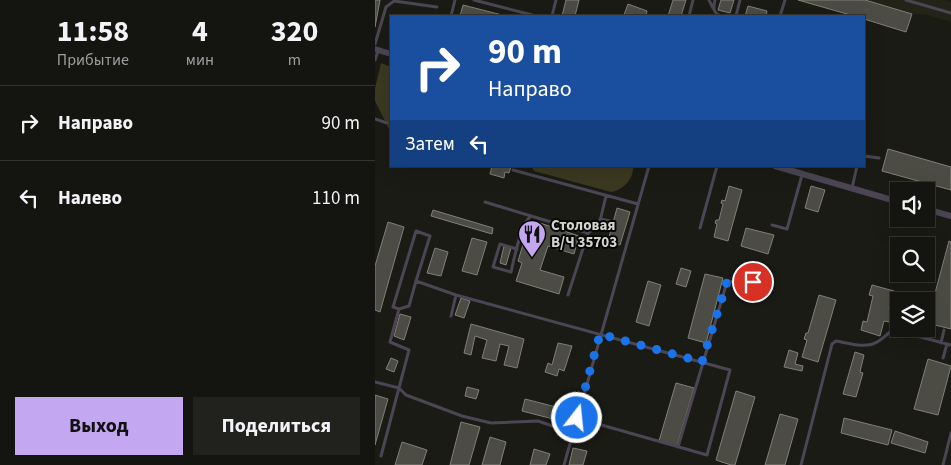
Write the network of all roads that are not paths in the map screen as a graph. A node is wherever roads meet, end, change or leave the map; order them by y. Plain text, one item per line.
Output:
1 (455, 0) edge
2 (474, 0) edge
3 (556, 0) edge
4 (693, 0) edge
5 (709, 0) edge
6 (715, 0) edge
7 (741, 0) edge
8 (785, 0) edge
9 (906, 0) edge
10 (917, 2) edge
11 (437, 7) dead end
12 (713, 8) junction
13 (951, 13) edge
14 (451, 15) edge
15 (532, 15) edge
16 (552, 15) edge
17 (689, 15) edge
18 (719, 15) edge
19 (736, 15) edge
20 (780, 15) edge
21 (376, 48) edge
22 (390, 54) edge
23 (375, 60) edge
24 (375, 119) edge
25 (387, 122) dead end
26 (865, 156) edge
27 (879, 158) dead end
28 (649, 167) edge
29 (717, 167) edge
30 (782, 167) edge
31 (857, 167) edge
32 (796, 169) edge
33 (513, 170) dead end
34 (803, 174) junction
35 (852, 189) junction
36 (606, 196) junction
37 (890, 200) edge
38 (485, 202) dead end
39 (638, 204) junction
40 (935, 212) edge
41 (531, 216) junction
42 (951, 216) edge
43 (600, 219) junction
44 (610, 221) dead end
45 (772, 224) dead end
46 (700, 228) dead end
47 (588, 233) junction
48 (517, 249) junction
49 (416, 281) junction
50 (753, 282) dead end
51 (456, 295) junction
52 (568, 295) dead end
53 (399, 309) junction
54 (451, 316) dead end
55 (944, 330) dead end
56 (600, 334) junction
57 (941, 342) junction
58 (949, 344) edge
59 (943, 358) dead end
60 (702, 362) junction
61 (375, 382) edge
62 (399, 388) junction
63 (577, 418) junction
64 (561, 429) dead end
65 (951, 434) edge
66 (678, 447) junction
67 (381, 456) dead end
68 (564, 465) edge
69 (801, 465) edge
70 (943, 465) edge

1 - 14 lane
2 - 15 lane
3 - 16 lane
4 - 17 lane
5 - 12 lane
6 - 12 lane
7 - 19 lane
8 - 20 lane
9 - 10 lane
10 - 13 lane
11 - 21 lane
12 - 18 lane
21 - 22 street
21 - 23 lane
24 - 25 lane
26 - 27 lane
28 - 39 lane
29 - 46 lane
30 - 32 street
31 - 35 lane
32 - 34 street
33 - 36 lane
34 - 35 street
34 - 45 lane
35 - 37 street
36 - 39 lane
36 - 43 lane
38 - 41 lane
39 - 56 lane
40 - 42 street
41 - 47 lane
41 - 48 lane
43 - 44 lane
43 - 47 lane
47 - 52 lane
48 - 48 lane
49 - 51 lane
49 - 53 lane
49 - 53 lane
50 - 60 lane
51 - 54 lane
51 - 56 lane
53 - 62 lane
55 - 57 lane
56 - 60 lane
56 - 63 lane
57 - 58 lane
57 - 69 lane
58 - 59 lane
60 - 66 lane
60 - 66 lane
61 - 62 lane
62 - 64 lane
62 - 67 lane
63 - 66 lane
63 - 68 lane
65 - 70 lane

